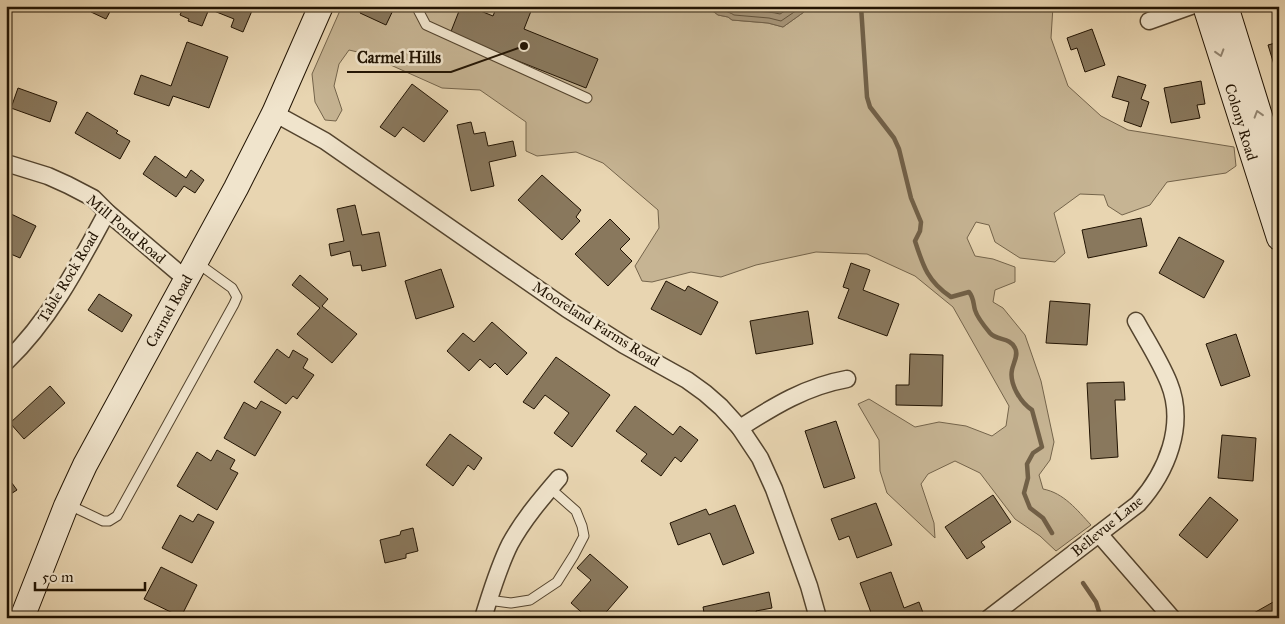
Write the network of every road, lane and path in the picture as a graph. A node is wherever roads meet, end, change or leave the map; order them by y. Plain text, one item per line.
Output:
1 (320, 6) edge
2 (416, 6) edge
3 (1191, 6) edge
4 (1205, 6) edge
5 (1226, 6) edge
6 (1149, 21) dead end
7 (587, 98) dead end
8 (274, 114) junction
9 (6, 162) edge
10 (1279, 177) edge
11 (107, 212) junction
12 (1279, 238) edge
13 (191, 271) junction
14 (1136, 321) dead end
15 (6, 362) edge
16 (848, 379) dead end
17 (740, 428) junction
18 (554, 483) joint
19 (67, 504) junction
20 (1100, 534) junction
21 (488, 600) junction
22 (22, 618) edge
23 (483, 618) edge
24 (818, 618) edge
25 (989, 618) edge
26 (1172, 618) edge

1 - 8 main road, Carmel Road
2 - 7 lane
3 - 6 street
4 -> 12 main road, Colony Road
10 -> 5 main road, Colony Road
8 - 13 main road, Carmel Road
8 - 17 street, Mooreland Farms Road
9 - 11 street, Mill Pond Road
11 - 13 street, Mill Pond Road
11 - 15 street, Table Rock Road
13 - 19 main road, Carmel Road
13 - 19 lane
14 - 20 street, Bellevue Lane
16 - 17 street
17 - 24 street, Mooreland Farms Road
18 - 21 street
18 - 21 lane
19 - 22 main road, Carmel Road
20 - 25 street, Bellevue Lane
20 - 26 street
21 - 23 street

